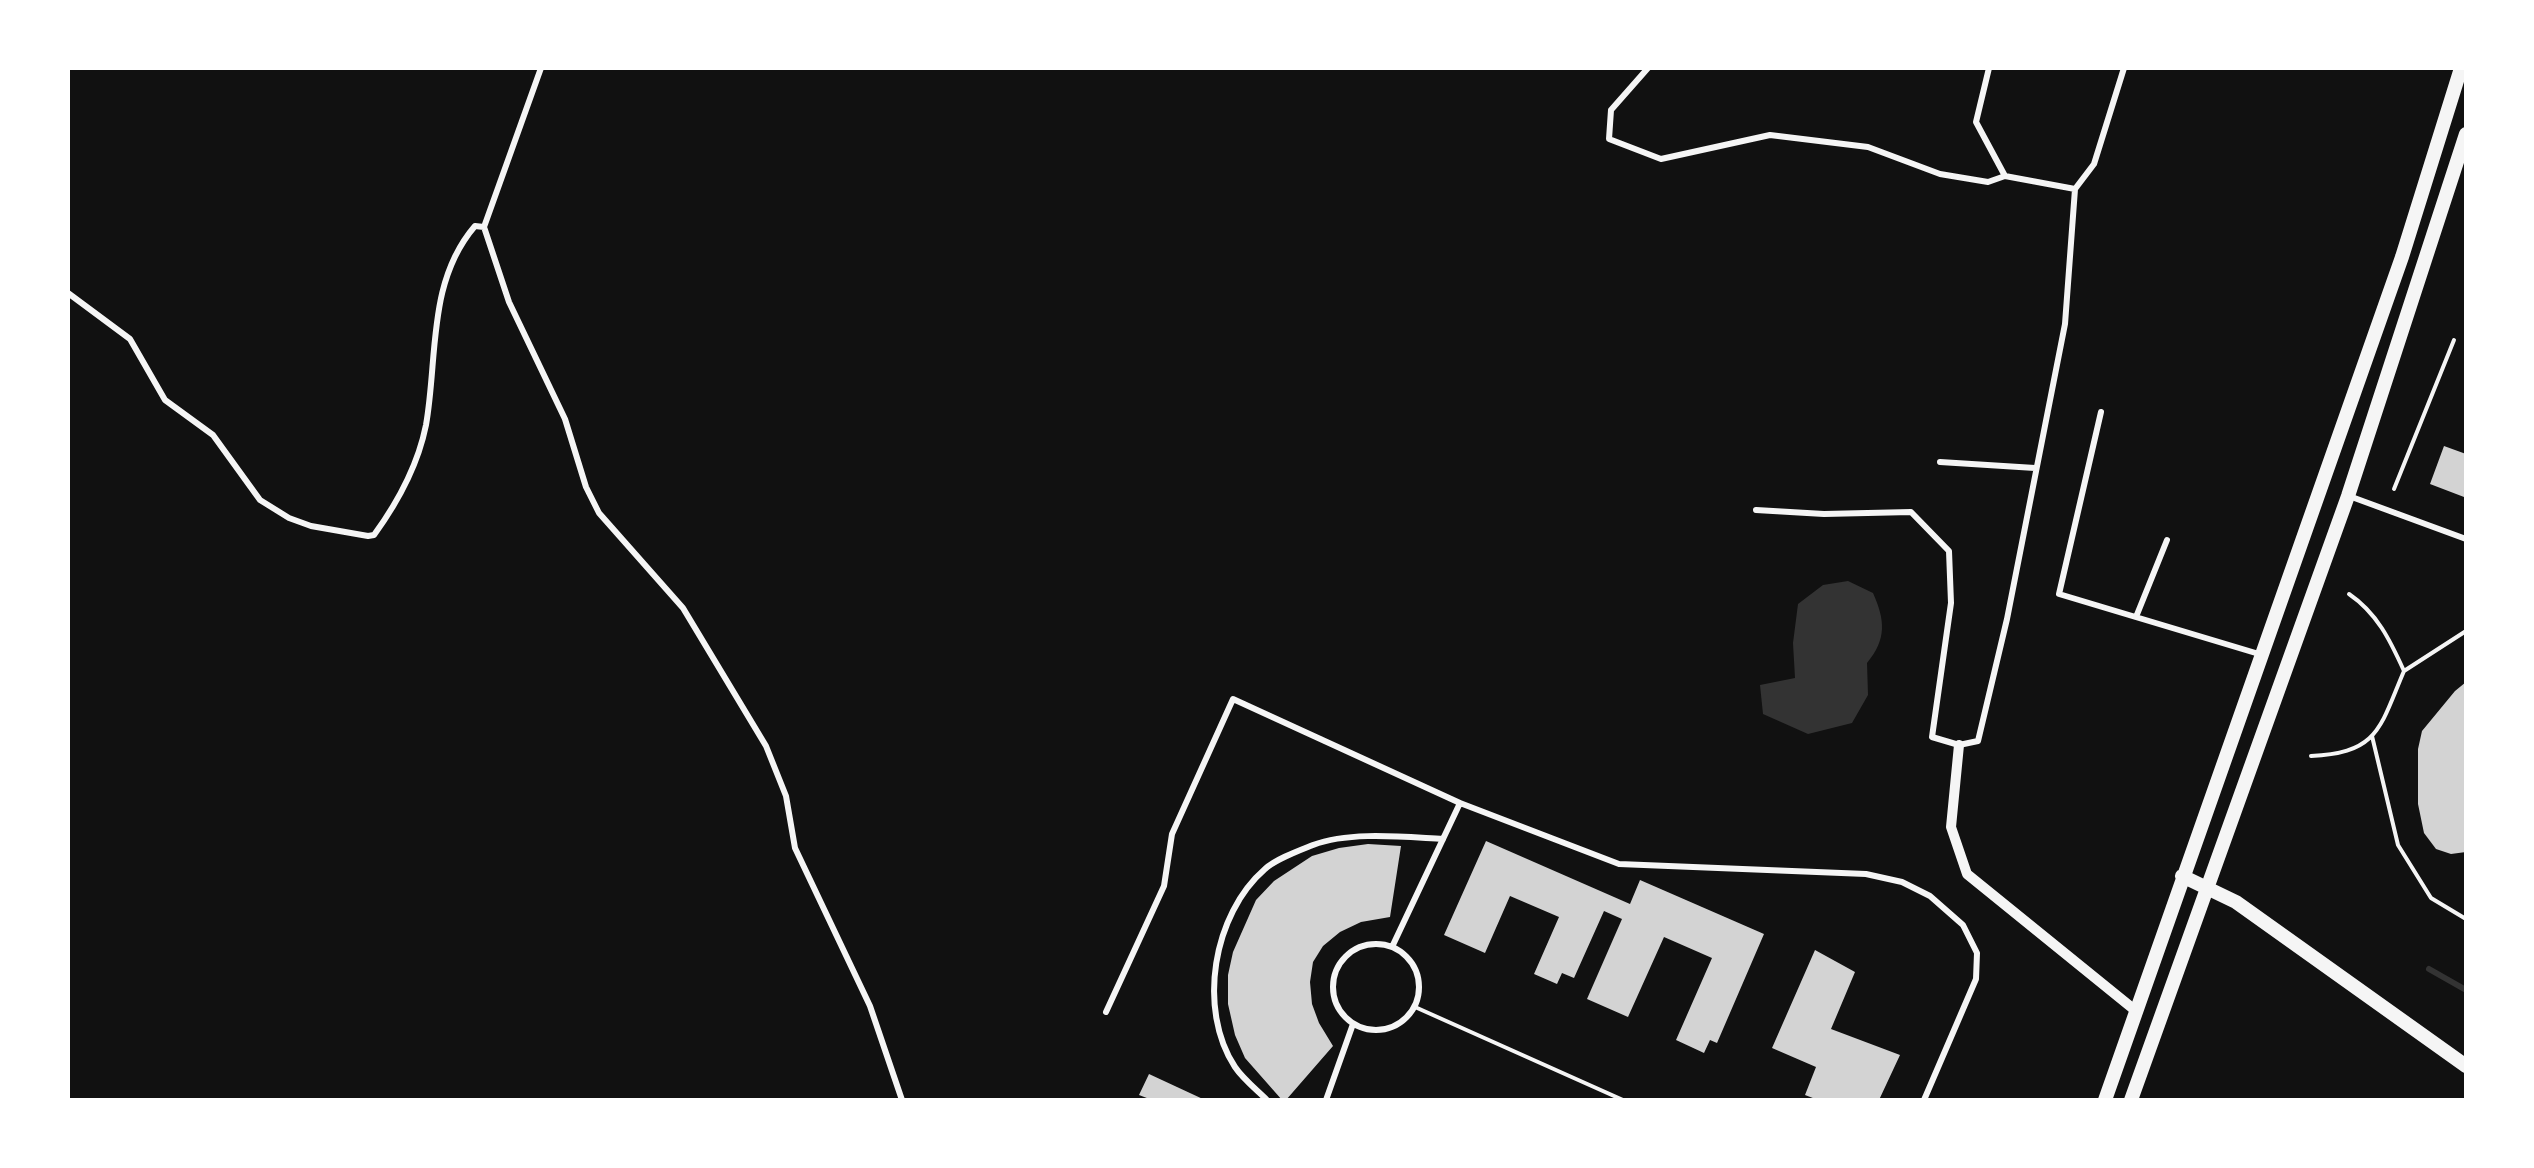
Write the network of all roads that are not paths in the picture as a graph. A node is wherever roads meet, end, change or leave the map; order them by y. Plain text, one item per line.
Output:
1 (540, 68) edge
2 (1648, 68) edge
3 (1989, 68) edge
4 (2124, 68) edge
5 (2457, 72) edge
6 (2466, 134) edge
7 (2004, 176) junction
8 (2075, 188) junction
9 (484, 228) junction
10 (68, 293) edge
11 (2101, 412) dead end
12 (1940, 462) dead end
13 (2035, 468) junction
14 (2348, 496) junction
15 (1756, 510) dead end
16 (2167, 540) dead end
17 (2466, 540) edge
18 (2136, 617) junction
19 (2260, 654) junction
20 (1959, 745) junction
21 (1460, 803) junction
22 (1443, 839) junction
23 (2182, 876) junction
24 (2206, 886) junction
25 (1392, 946) junction
26 (2136, 1011) junction
27 (1106, 1012) dead end
28 (1353, 1024) junction
29 (2466, 1066) edge
30 (902, 1100) edge
31 (1267, 1100) edge
32 (1326, 1100) edge
33 (1924, 1100) edge
34 (2104, 1100) edge
35 (2131, 1100) edge

1 - 9 lane
2 - 7 lane
3 - 7 lane
4 - 8 lane
5 - 19 street
6 - 14 street
7 - 8 lane
8 - 13 lane
9 - 10 lane
9 - 30 lane
11 - 18 lane
12 - 13 lane
13 - 20 lane
14 - 17 lane
14 - 24 street
15 - 20 lane
16 - 18 lane
18 - 19 lane
19 - 23 street
20 - 26 street
21 - 22 lane
21 - 27 lane
21 - 33 lane
22 - 25 lane
22 - 31 lane
23 - 24 street
23 - 26 street
24 - 29 street
24 - 35 street
25 - 28 lane
25 - 28 lane
26 - 34 street
28 - 32 lane

